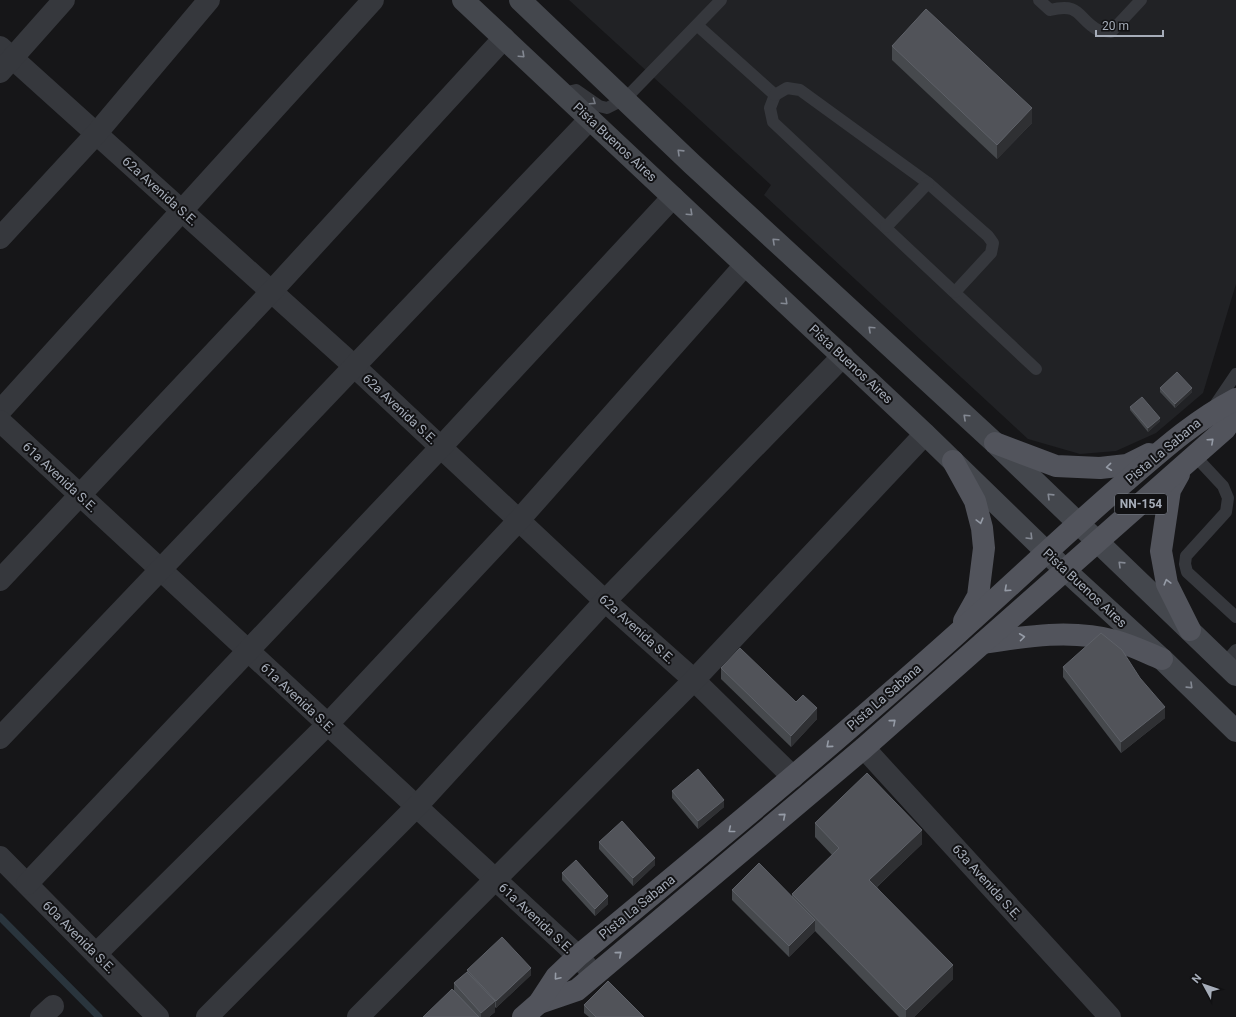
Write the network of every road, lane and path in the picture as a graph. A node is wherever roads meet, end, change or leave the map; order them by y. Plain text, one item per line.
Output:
1 (64, 0) edge
2 (209, 0) edge
3 (373, 0) edge
4 (463, 0) edge
5 (520, 0) edge
6 (721, 0) edge
7 (1039, 0) edge
8 (1141, 0) edge
9 (698, 26) junction
10 (504, 38) junction
11 (4, 59) edge
12 (563, 93) junction
13 (775, 95) junction
14 (625, 99) junction
15 (590, 119) junction
16 (96, 134) junction
17 (928, 183) junction
18 (673, 197) junction
19 (182, 211) junction
20 (886, 227) junction
21 (0, 238) edge
22 (746, 265) junction
23 (271, 292) junction
24 (955, 292) junction
25 (843, 356) junction
26 (354, 366) junction
27 (1036, 369) dead end
28 (1236, 374) edge
29 (1236, 399) edge
30 (0, 411) edge
31 (1208, 414) junction
32 (1236, 414) edge
33 (0, 421) edge
34 (925, 434) junction
35 (995, 443) junction
36 (1171, 443) junction
37 (441, 447) junction
38 (953, 460) junction
39 (1189, 461) junction
40 (79, 495) junction
41 (519, 520) junction
42 (1078, 523) junction
43 (1098, 542) junction
44 (1046, 552) junction
45 (160, 571) junction
46 (1066, 571) junction
47 (0, 580) edge
48 (605, 601) junction
49 (1236, 617) edge
50 (1190, 630) junction
51 (957, 634) junction
52 (983, 643) junction
53 (248, 651) junction
54 (1162, 659) junction
55 (1232, 663) edge
56 (694, 680) junction
57 (327, 725) junction
58 (1236, 731) edge
59 (0, 738) edge
60 (864, 748) junction
61 (793, 777) junction
62 (416, 807) junction
63 (0, 856) edge
64 (494, 879) junction
65 (27, 884) junction
66 (96, 954) junction
67 (578, 956) junction
68 (594, 975) junction
69 (539, 1003) junction
70 (158, 1017) edge
71 (207, 1017) edge
72 (358, 1017) edge
73 (523, 1017) edge
74 (1110, 1017) edge

1 - 11 street
2 - 16 street
3 - 19 street
4 - 10 main road, Pista Buenos Aires
5 - 14 main road
6 - 9 lane
7 - 8 lane
9 - 13 lane
9 - 14 lane
10 -> 12 main road, Pista Buenos Aires
10 - 23 street
11 - 16 street, 62a Avenida S.E.
12 -> 14 lane
12 - 15 main road, Pista Buenos Aires
13 - 17 lane
13 - 20 lane
35 -> 14 main road
15 - 18 main road, Pista Buenos Aires
15 - 26 street
16 - 19 street, 62a Avenida S.E.
16 - 21 street
17 - 20 lane
17 - 24 lane
18 -> 22 main road, Pista Buenos Aires
18 - 37 street
19 - 23 street, 62a Avenida S.E.
19 - 30 street
20 - 24 lane
22 -> 25 main road, Pista Buenos Aires
22 - 41 street
23 - 26 street, 62a Avenida S.E.
23 - 40 street
24 - 27 lane
25 - 34 main road, Pista Buenos Aires
25 - 48 street
26 - 37 street, 62a Avenida S.E.
26 - 45 street
28 - 31 lane
29 - 31 main road, Pista La Sabana
31 - 36 main road, Pista La Sabana
39 -> 32 main road, Pista La Sabana / NN-154
33 - 40 street, 61a Avenida S.E.
34 - 38 main road, Pista Buenos Aires
34 - 56 street
36 -> 35 main road
42 -> 35 main road
36 - 42 main road, Pista La Sabana
37 - 41 street, 62a Avenida S.E.
37 - 53 street
38 -> 44 main road, Pista Buenos Aires
38 -> 51 main road
39 - 43 main road, Pista La Sabana / NN-154
39 - 49 lane
50 -> 39 main road
40 - 45 street, 61a Avenida S.E.
40 - 47 street
41 - 48 street, 62a Avenida S.E.
41 - 57 street
42 - 43 main road
42 - 44 main road, Pista La Sabana
43 - 46 main road, Pista La Sabana
50 -> 43 main road
44 - 46 main road, Pista Buenos Aires
44 -> 51 main road, Pista La Sabana
45 - 53 street, 61a Avenida S.E.
45 - 59 street
46 - 52 main road, Pista La Sabana
46 - 54 main road, Pista Buenos Aires
48 - 56 street, 62a Avenida S.E.
48 - 62 street
50 - 55 main road
51 -> 61 main road, Pista La Sabana
52 -> 54 main road
60 -> 52 main road, Pista La Sabana
53 - 57 street, 61a Avenida S.E.
53 - 65 street
54 -> 58 main road, Pista Buenos Aires
56 - 61 street, 62a Avenida S.E.
56 - 64 street
57 - 62 street, 61a Avenida S.E.
57 - 66 street
68 -> 60 main road, Pista La Sabana
60 - 74 street, 63a Avenida S.E.
61 -> 67 main road, Pista La Sabana
62 - 64 street, 61a Avenida S.E.
62 - 71 street
63 - 65 street, 60a Avenida S.E.
64 - 67 street, 61a Avenida S.E.
64 - 72 street
65 - 66 street, 60a Avenida S.E.
66 - 70 street, 60a Avenida S.E.
67 - 68 street, 61a Avenida S.E.
67 -> 69 main road, Pista La Sabana
68 - 69 main road, Pista La Sabana
69 - 73 main road, Pista La Sabana

